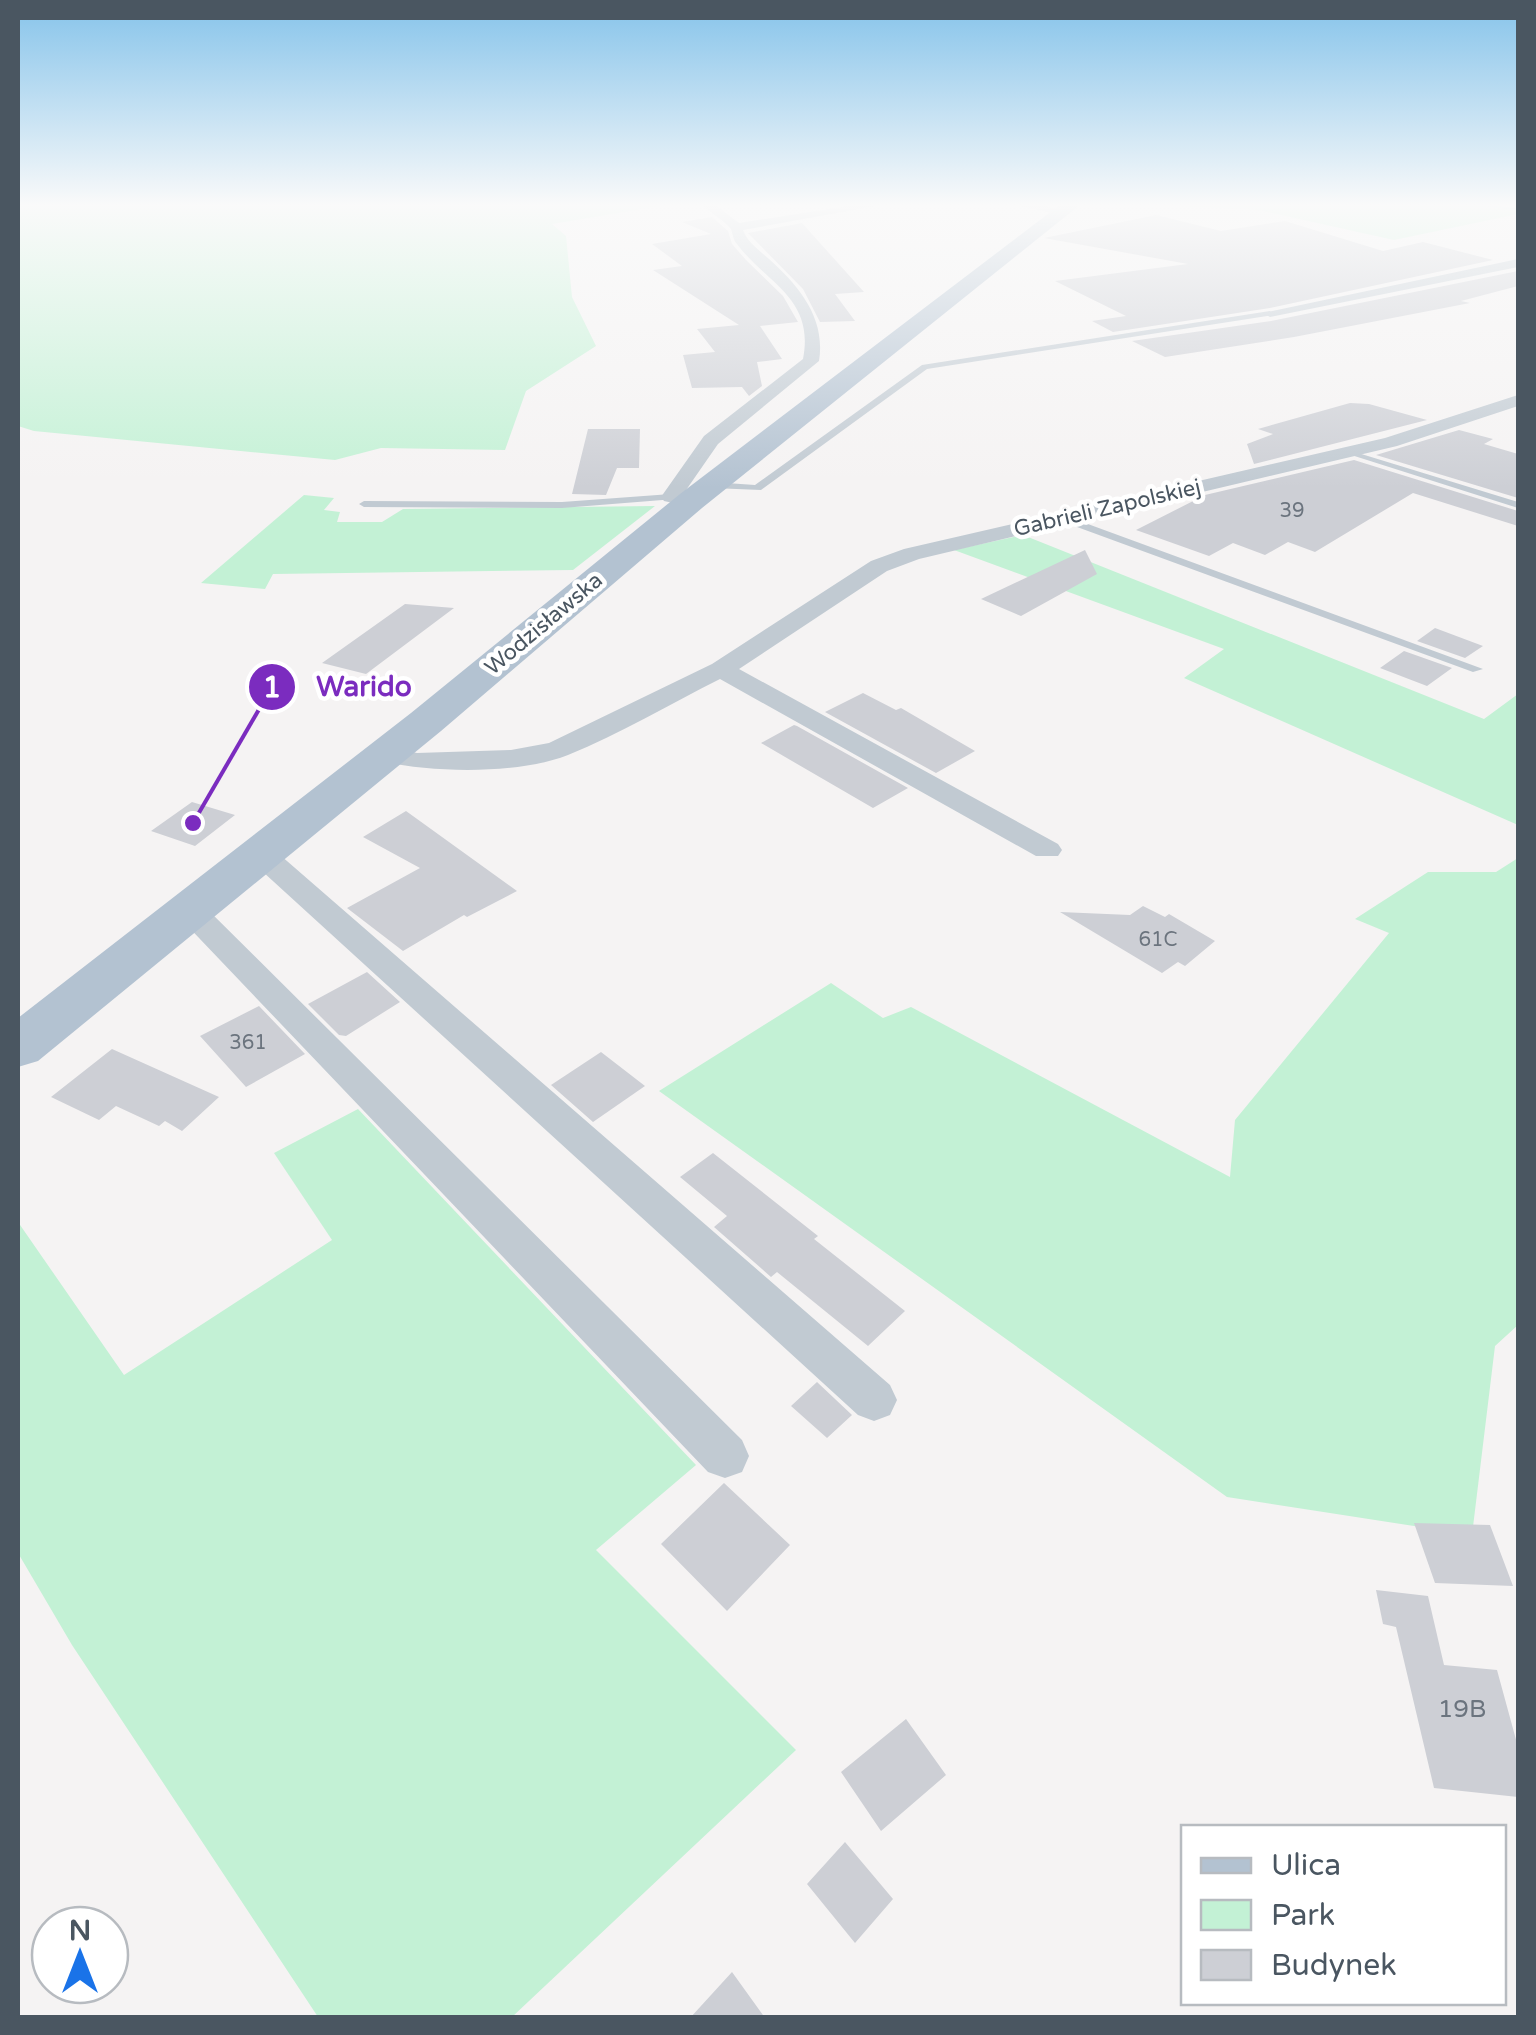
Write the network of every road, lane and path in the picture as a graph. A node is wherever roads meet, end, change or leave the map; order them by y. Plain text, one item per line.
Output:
1 (798, 299) edge
2 (947, 299) edge
3 (1340, 299) edge
4 (1270, 313) joint
5 (1518, 400) edge
6 (1348, 452) junction
7 (691, 494) junction
8 (364, 504) dead end
9 (1518, 505) edge
10 (1062, 518) junction
11 (720, 669) junction
12 (1477, 669) dead end
13 (386, 754) junction
14 (1047, 850) dead end
15 (262, 854) junction
16 (190, 910) junction
17 (18, 1048) edge
18 (874, 1400) dead end
19 (724, 1456) dead end

1 - 7 street
2 - 7 main road, Wodzisławska
3 - 4 street
4 - 7 lane
5 - 6 street, Gabrieli Zapolskiej
6 - 9 lane
6 - 10 street, Gabrieli Zapolskiej
7 - 8 lane
7 - 13 main road, Wodzisławska
10 - 11 street, Gabrieli Zapolskiej
10 - 12 lane
11 - 13 street, Gabrieli Zapolskiej
11 - 14 street
13 - 15 main road, Wodzisławska
15 - 16 main road, Wodzisławska
15 - 18 street
16 - 17 main road, Wodzisławska
16 - 19 street

